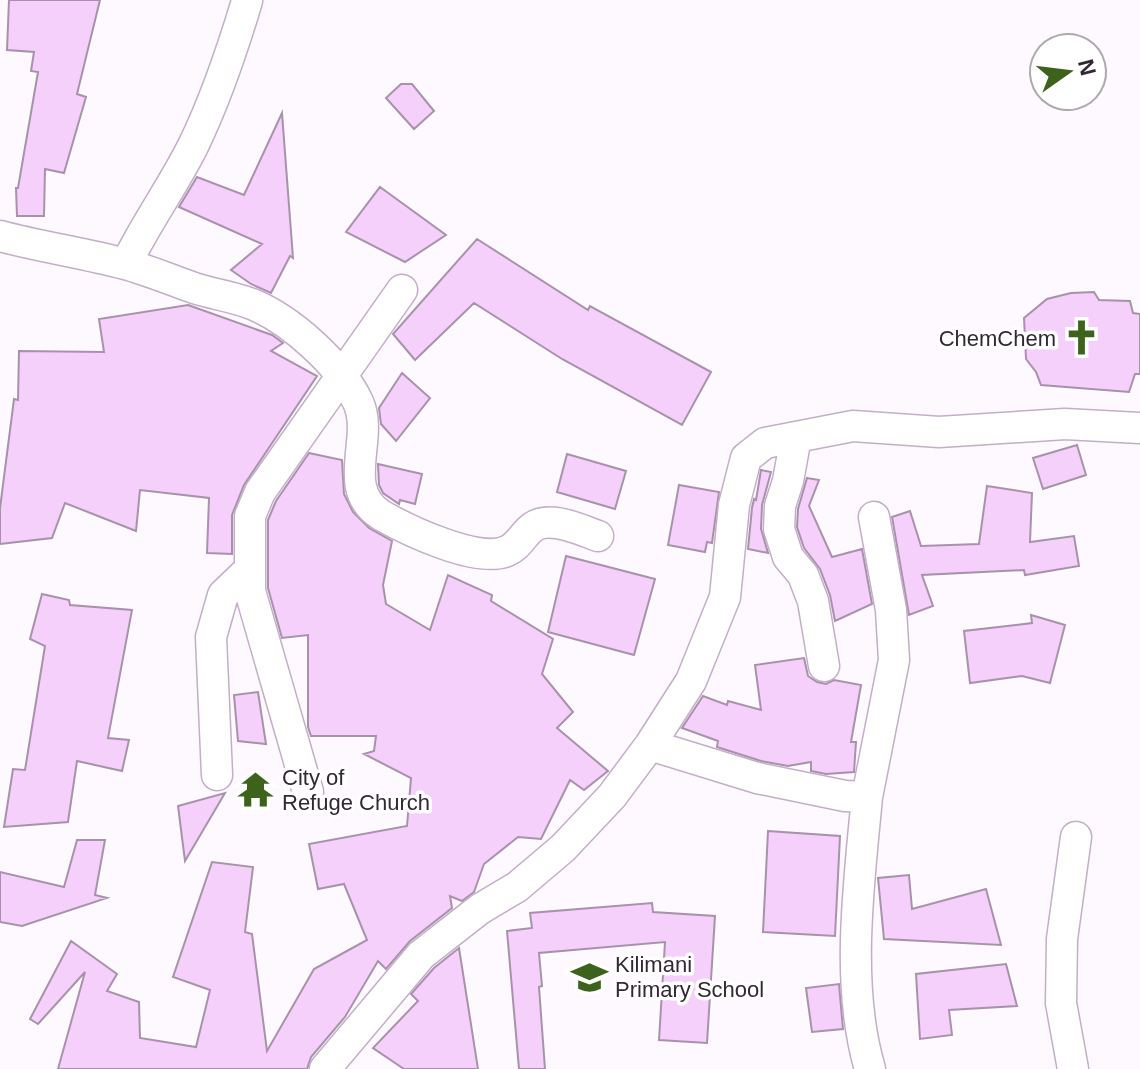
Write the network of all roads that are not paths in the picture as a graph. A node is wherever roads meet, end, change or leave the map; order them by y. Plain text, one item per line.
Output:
1 (247, 1) edge
2 (0, 236) edge
3 (126, 264) junction
4 (402, 290) dead end
5 (341, 375) junction
6 (1140, 428) edge
7 (796, 437) junction
8 (874, 517) dead end
9 (598, 536) dead end
10 (249, 570) junction
11 (824, 666) dead end
12 (650, 745) junction
13 (217, 775) dead end
14 (308, 792) dead end
15 (867, 797) junction
16 (1076, 837) dead end
17 (325, 1069) edge
18 (870, 1069) edge
19 (1073, 1069) edge

1 - 3 street
2 - 3 street
3 - 5 street
4 - 5 street
5 - 9 street
5 - 10 street
6 - 7 street
7 - 11 street
7 - 12 street
8 - 15 street
10 - 13 street
10 - 14 street
12 - 15 street
12 - 17 street
15 - 18 street
16 - 19 street

